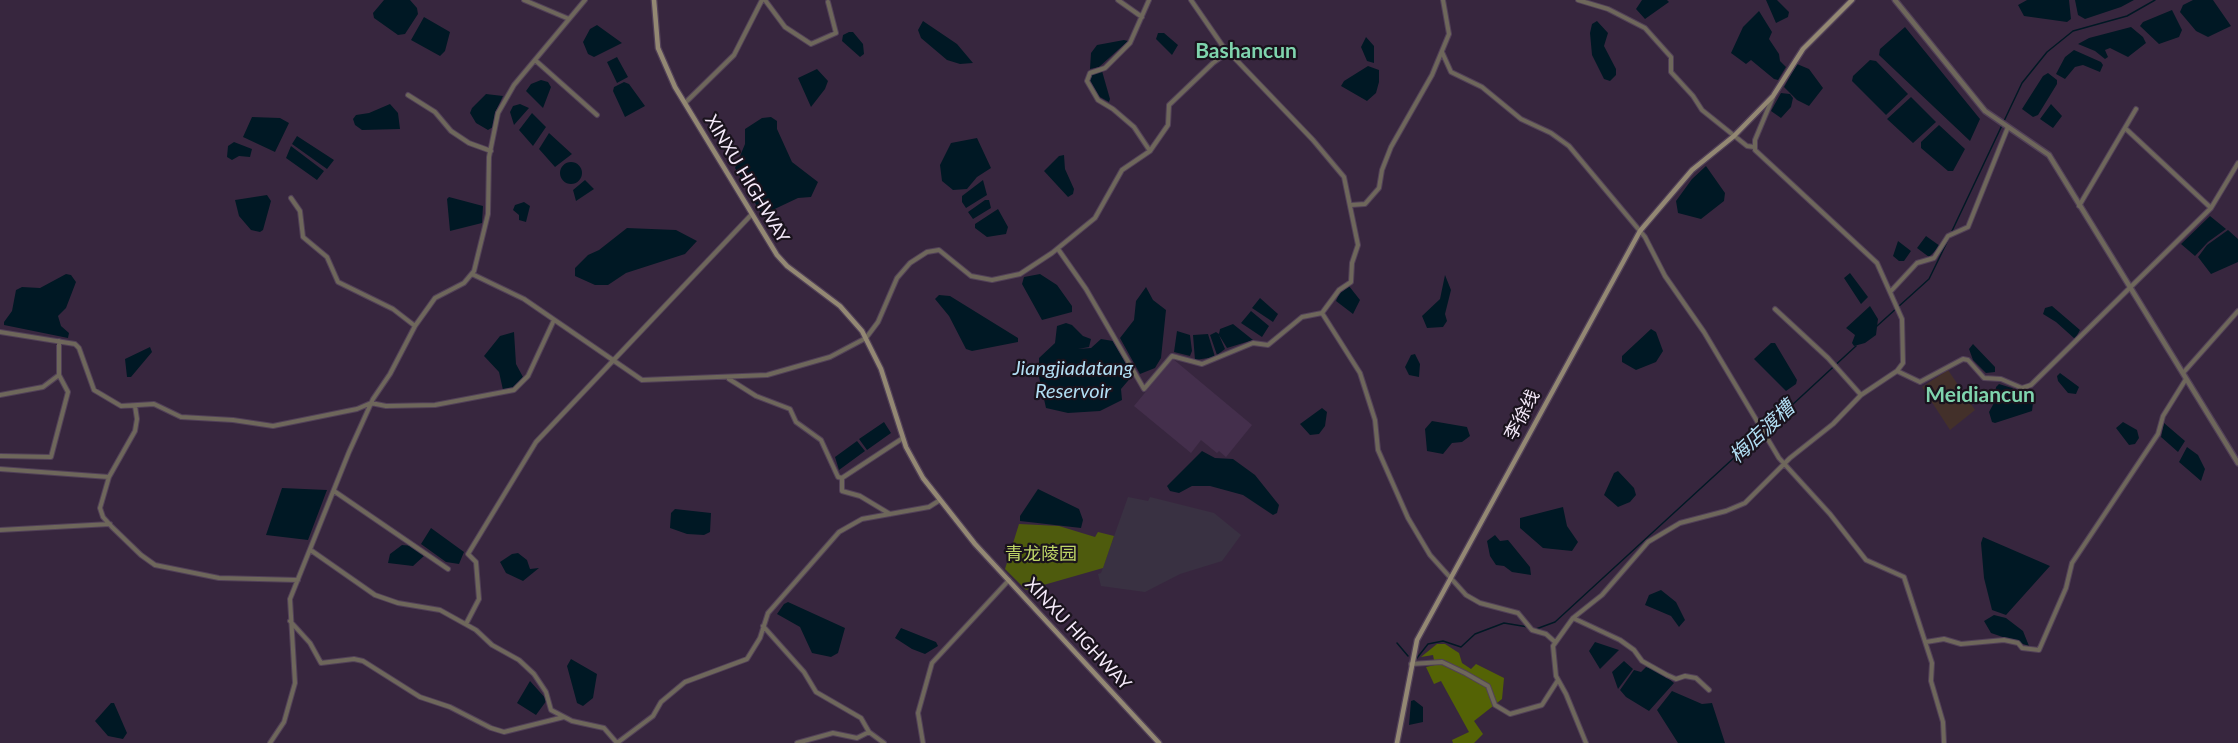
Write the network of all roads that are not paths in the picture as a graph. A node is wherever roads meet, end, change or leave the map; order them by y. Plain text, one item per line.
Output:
1 (524, 0) edge
2 (585, 0) edge
3 (654, 0) edge
4 (764, 0) edge
5 (1118, 0) edge
6 (1149, 0) edge
7 (1191, 0) edge
8 (1443, 0) edge
9 (1578, 0) edge
10 (1852, 0) edge
11 (1895, 0) edge
12 (828, 2) dead end
13 (1142, 17) junction
14 (569, 18) junction
15 (1228, 52) junction
16 (1442, 52) junction
17 (535, 60) junction
18 (408, 95) dead end
19 (1773, 96) junction
20 (685, 103) junction
21 (2136, 109) dead end
22 (597, 115) dead end
23 (2008, 127) junction
24 (2125, 128) junction
25 (1734, 136) junction
26 (1754, 147) junction
27 (1150, 150) junction
28 (491, 151) junction
29 (2238, 162) edge
30 (291, 198) dead end
31 (1351, 205) junction
32 (2079, 206) junction
33 (2211, 208) junction
34 (752, 214) junction
35 (1640, 231) junction
36 (1058, 249) junction
37 (472, 274) junction
38 (2131, 289) junction
39 (1891, 291) junction
40 (1775, 309) dead end
41 (2238, 311) edge
42 (1322, 313) junction
43 (554, 320) junction
44 (415, 326) junction
45 (0, 332) edge
46 (866, 338) junction
47 (59, 341) junction
48 (613, 361) junction
49 (1897, 370) junction
50 (2183, 373) junction
51 (59, 375) junction
52 (728, 378) junction
53 (2186, 379) junction
54 (0, 395) edge
55 (1861, 395) junction
56 (371, 403) junction
57 (135, 406) junction
58 (903, 438) junction
59 (0, 456) edge
60 (2238, 463) edge
61 (1784, 464) junction
62 (0, 470) edge
63 (109, 477) junction
64 (842, 478) junction
65 (334, 491) junction
66 (940, 500) junction
67 (890, 514) junction
68 (110, 524) junction
69 (0, 530) edge
70 (311, 551) junction
71 (448, 569) dead end
72 (1450, 578) junction
73 (298, 580) junction
74 (1009, 580) junction
75 (1573, 618) junction
76 (290, 621) junction
77 (466, 624) junction
78 (763, 626) junction
79 (1555, 642) junction
80 (1926, 642) junction
81 (1411, 664) junction
82 (1558, 680) junction
83 (1709, 690) dead end
84 (564, 717) junction
85 (869, 732) junction
86 (270, 743) edge
87 (797, 743) edge
88 (884, 743) edge
89 (923, 743) edge
90 (1159, 743) edge
91 (1397, 743) edge
92 (1586, 743) edge
93 (1944, 743) edge

1 - 14 street
2 - 14 street
3 - 20 main road, XINXU HIGHWAY
4 - 12 street
4 - 20 street
5 - 13 street
6 - 13 street
7 - 15 street
8 - 16 street
9 - 25 street
10 - 19 main road
11 - 23 street
13 - 27 street
14 - 17 street
15 - 27 street
15 - 31 street
16 - 31 street
16 - 35 street
17 - 22 street
17 - 28 street
18 - 28 street
19 - 25 main road, 李徐线
19 - 26 street
20 - 34 main road, XINXU HIGHWAY
21 - 24 street
23 - 32 street
23 - 39 street
24 - 32 street
24 - 33 street
25 - 26 street
25 - 35 main road, 李徐线
26 - 39 street
27 - 36 street
28 - 37 street
29 - 33 street
30 - 44 street
31 - 42 street
32 - 38 street
33 - 38 street
34 - 46 main road, XINXU HIGHWAY
34 - 48 street
35 - 61 street
35 - 72 main road, 李徐线
36 - 42 street
36 - 46 street
37 - 43 street
37 - 44 street
38 - 49 street
38 - 50 street
39 - 49 street
40 - 55 street
41 - 50 street
42 - 72 street
43 - 48 street
43 - 56 street
44 - 56 street
45 - 47 street
46 - 52 street
46 - 58 main road, XINXU HIGHWAY
47 - 51 street
47 - 57 street
48 - 52 street
48 - 77 street
49 - 55 street
50 - 53 street
51 - 54 street
51 - 59 street
52 - 64 street
53 - 60 street
53 - 80 street
55 - 61 street
56 - 57 street
56 - 65 street
57 - 63 street
58 - 64 street
58 - 66 main road, XINXU HIGHWAY
61 - 75 street
61 - 80 street
62 - 63 street
63 - 68 street
64 - 67 street
65 - 70 street
65 - 71 street
66 - 67 street
66 - 74 main road, XINXU HIGHWAY
67 - 78 street
68 - 69 street
68 - 73 street
70 - 73 street
70 - 77 street
72 - 79 street
72 - 81 main road, 李徐线
73 - 76 street
74 - 89 street
74 - 90 main road, XINXU HIGHWAY
75 - 79 street
75 - 83 street
76 - 84 street
76 - 86 street
77 - 84 street
78 - 84 street
78 - 85 street
79 - 82 street
80 - 93 street
81 - 82 street
81 - 91 main road, 李徐线
82 - 92 street
85 - 87 street
85 - 88 street

